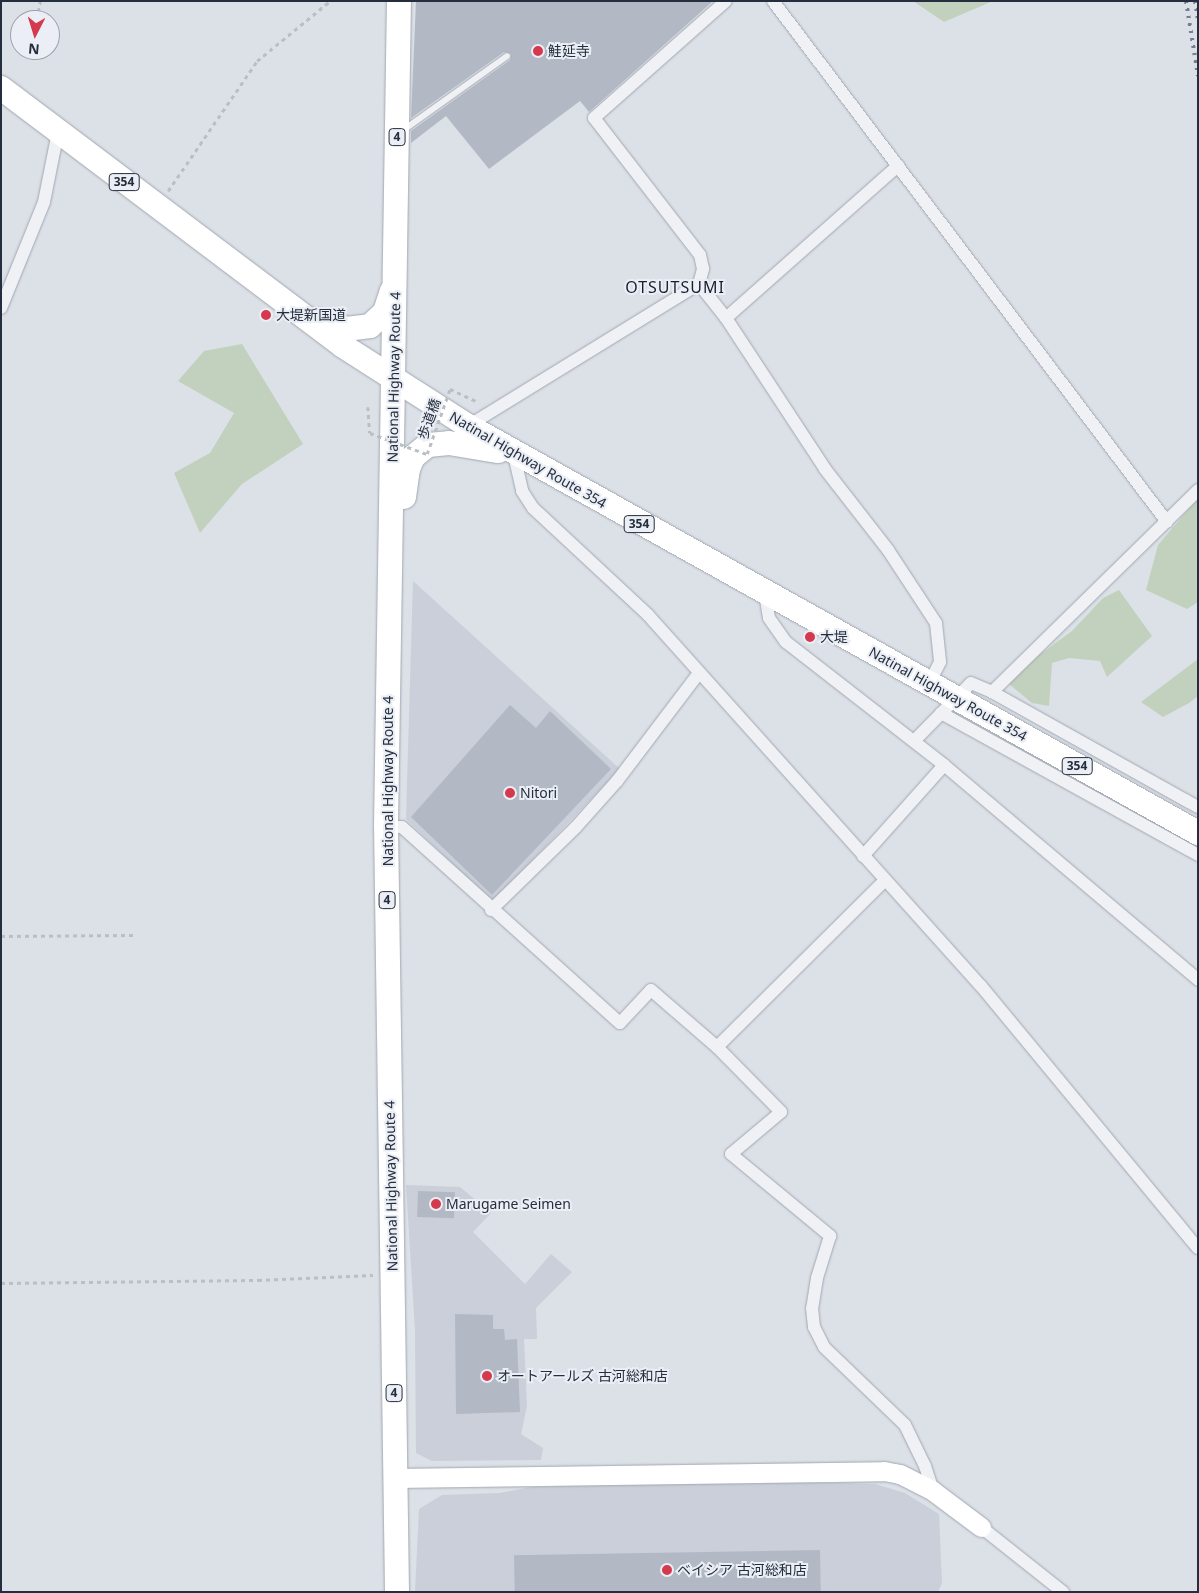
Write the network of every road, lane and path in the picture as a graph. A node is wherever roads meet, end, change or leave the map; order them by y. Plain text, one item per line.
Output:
1 (330, 1) edge
2 (399, 1) edge
3 (726, 1) edge
4 (776, 2) edge
5 (507, 56) dead end
6 (1, 88) edge
7 (58, 132) junction
8 (397, 136) junction
9 (898, 166) junction
10 (156, 207) junction
11 (396, 272) junction
12 (699, 284) junction
13 (1, 308) edge
14 (296, 312) junction
15 (726, 318) junction
16 (395, 380) junction
17 (476, 401) dead end
18 (368, 407) dead end
19 (468, 426) junction
20 (514, 455) junction
21 (1198, 490) edge
22 (1167, 522) junction
23 (390, 561) junction
24 (765, 593) junction
25 (699, 673) junction
26 (929, 684) junction
27 (992, 692) junction
28 (948, 706) junction
29 (914, 741) junction
30 (944, 765) junction
31 (1198, 807) edge
32 (386, 826) junction
33 (1198, 833) edge
34 (1198, 855) edge
35 (863, 856) junction
36 (884, 881) junction
37 (491, 910) junction
38 (132, 935) dead end
39 (1, 936) edge
40 (1198, 980) edge
41 (717, 1047) junction
42 (1198, 1248) edge
43 (392, 1275) junction
44 (1, 1283) edge
45 (395, 1478) junction
46 (933, 1491) junction
47 (981, 1527) joint
48 (397, 1592) edge
49 (1063, 1592) edge

1 - 10 path
2 - 8 highway, National Highway Route 4 / 4
3 - 12 street
4 - 9 street
5 - 8 lane
6 - 7 highway, Natinal Highway Route 354 / 354
7 - 10 highway, Natinal Highway Route 354 / 354
7 - 13 street
8 - 11 highway, National Highway Route 4 / 4
9 - 15 street
9 - 22 street
10 - 14 highway, Natinal Highway Route 354 / 354
11 - 14 highway
11 - 16 highway, National Highway Route 4 / 4
12 - 15 street
12 - 19 street
14 - 16 highway, Natinal Highway Route 354 / 354
15 - 26 street
16 - 19 highway, Natinal Highway Route 354 / 354
16 - 23 highway, National Highway Route 4 / 4
17 - 18 path, 歩道橋, bridge
19 - 20 highway, Natinal Highway Route 354 / 354
20 - 23 highway
20 - 24 highway, Natinal Highway Route 354 / 354
20 - 25 street
21 - 22 street
22 - 27 street
23 - 32 highway, National Highway Route 4 / 4
24 - 26 highway, Natinal Highway Route 354 / 354
24 - 29 street
25 - 35 street
25 - 37 street
26 - 28 highway, Natinal Highway Route 354 / 354
27 - 28 street
27 - 31 street
28 - 29 street
28 - 33 highway, Natinal Highway Route 354 / 354
28 - 34 street
29 - 30 street
30 - 35 street
30 - 40 street
32 - 37 street
32 - 43 highway, National Highway Route 4 / 4
35 - 36 street
36 - 41 street
36 - 42 street
37 - 41 street
38 - 39 path
41 - 46 street
43 - 44 path
43 - 45 highway, National Highway Route 4 / 4
45 - 46 street
45 - 48 highway, National Highway Route 4 / 4
46 - 47 street
47 - 49 street

